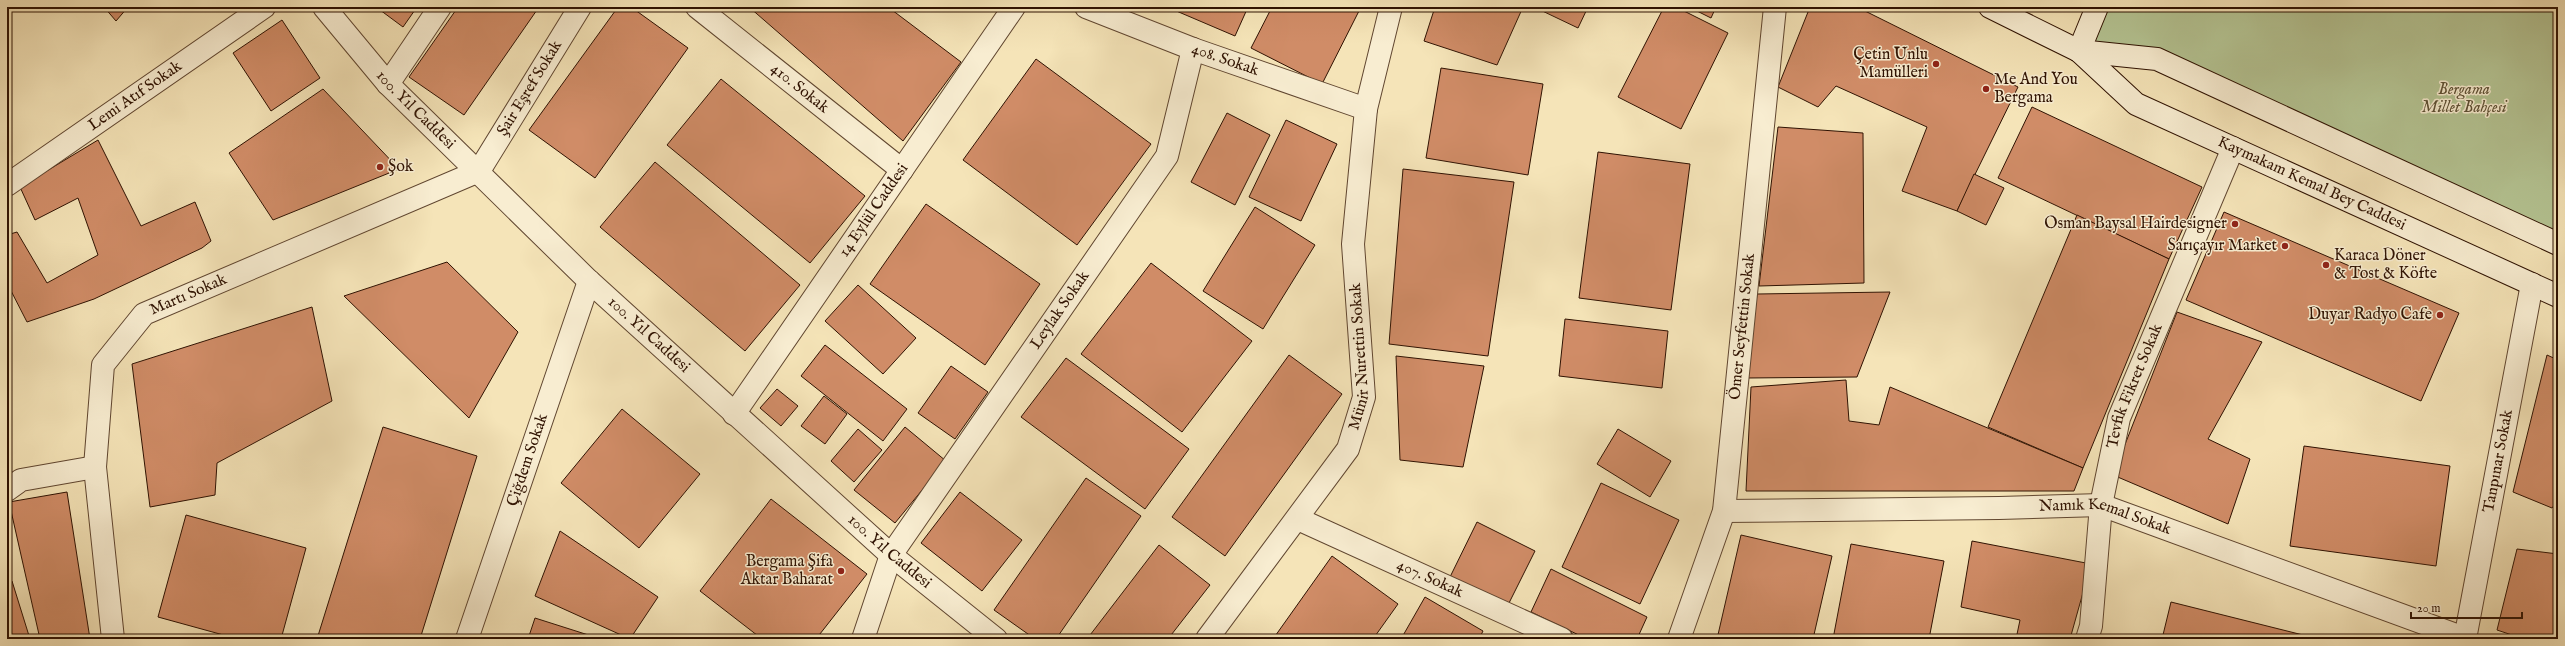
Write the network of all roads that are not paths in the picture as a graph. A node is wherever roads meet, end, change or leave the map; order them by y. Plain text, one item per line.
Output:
1 (264, 7) edge
2 (324, 7) edge
3 (440, 7) edge
4 (580, 7) edge
5 (698, 7) edge
6 (1014, 7) edge
7 (1086, 7) edge
8 (1391, 7) edge
9 (1775, 7) edge
10 (1990, 7) edge
11 (2097, 7) edge
12 (1193, 49) junction
13 (2079, 52) junction
14 (388, 84) junction
15 (1366, 109) junction
16 (2233, 148) junction
17 (902, 170) junction
18 (479, 171) junction
19 (7, 185) edge
20 (2558, 244) edge
21 (589, 281) junction
22 (2532, 284) junction
23 (2558, 296) edge
24 (734, 414) junction
25 (95, 467) junction
26 (7, 490) edge
27 (2101, 505) junction
28 (1724, 511) junction
29 (1298, 519) junction
30 (892, 555) junction
31 (113, 639) edge
32 (467, 639) edge
33 (863, 639) edge
34 (996, 639) edge
35 (1207, 639) edge
36 (1562, 639) edge
37 (1679, 639) edge
38 (2087, 639) edge
39 (2466, 639) edge

1 - 19 street, Lemi Atıf Sokak
2 - 14 street, 100. Yıl Caddesi
3 - 14 street
4 - 18 street, Şair Eşref Sokak
5 - 17 street, 410. Sokak
6 - 17 street, 14 Eylül Caddesi
7 - 12 street, 408. Sokak
8 - 15 street, Münir Nurettin Sokak
9 - 28 street, Ömer Seyfettin Sokak
10 - 13 street, Kaymakam Kemal Bey Caddesi
11 - 13 street
12 - 15 street, 408. Sokak
12 - 30 street, Leylak Sokak
13 - 16 street, Kaymakam Kemal Bey Caddesi
13 - 20 street, Kaymakam Kemal Bey Caddesi
14 - 18 street, 100. Yıl Caddesi
15 - 29 street, Münir Nurettin Sokak
16 - 22 street, Kaymakam Kemal Bey Caddesi
16 - 27 street, Tevfik Fikret Sokak
17 - 24 street, 14 Eylül Caddesi
18 - 21 street, 100. Yıl Caddesi
18 - 25 street, Martı Sokak
21 - 24 street, 100. Yıl Caddesi
21 - 32 street, Çiğdem Sokak
22 - 23 street, Kaymakam Kemal Bey Caddesi
22 - 39 street, Tanpınar Sokak
24 - 30 street, 100. Yıl Caddesi
25 - 26 street
25 - 31 street, Martı Sokak
27 - 28 street, Namık Kemal Sokak
27 - 38 street, Tevfik Fikret Sokak
27 - 39 street, Namık Kemal Sokak
28 - 37 street, Ömer Seyfettin Sokak
29 - 35 street, Münir Nurettin Sokak
29 - 36 street, 407. Sokak
30 - 33 street, Leylak Sokak
30 - 34 street, 100. Yıl Caddesi

